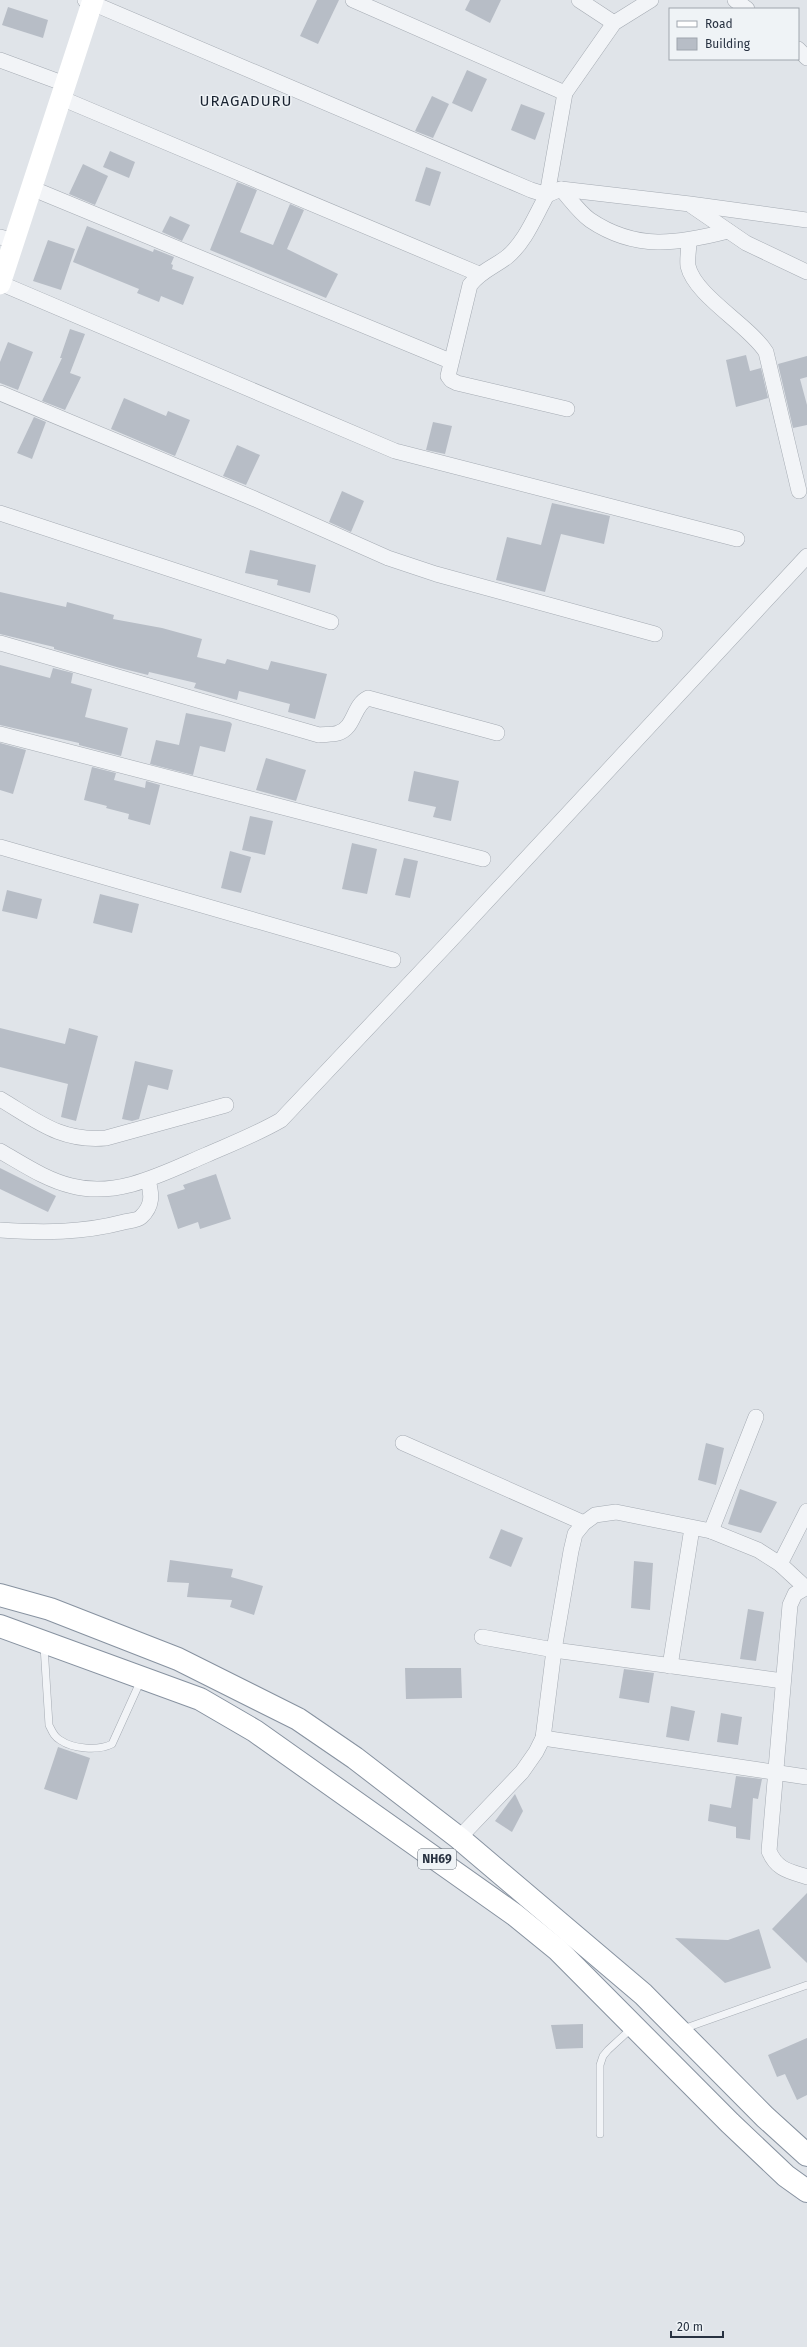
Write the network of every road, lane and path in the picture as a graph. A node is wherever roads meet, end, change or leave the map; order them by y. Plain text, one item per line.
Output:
1 (353, 0) edge
2 (578, 0) edge
3 (651, 0) edge
4 (735, 0) edge
5 (90, 1) edge
6 (746, 8) edge
7 (614, 23) junction
8 (799, 50) edge
9 (807, 58) edge
10 (0, 60) edge
11 (63, 91) junction
12 (565, 92) junction
13 (31, 188) junction
14 (554, 192) junction
15 (690, 204) junction
16 (807, 220) edge
17 (728, 231) junction
18 (7, 239) edge
19 (689, 241) junction
20 (807, 272) edge
21 (479, 274) junction
22 (0, 284) edge
23 (450, 361) junction
24 (0, 393) edge
25 (567, 409) dead end
26 (799, 491) dead end
27 (0, 513) edge
28 (737, 539) dead end
29 (807, 556) edge
30 (331, 622) dead end
31 (656, 634) dead end
32 (0, 643) edge
33 (497, 733) dead end
34 (0, 734) edge
35 (0, 847) edge
36 (483, 859) dead end
37 (393, 960) dead end
38 (0, 1099) edge
39 (226, 1105) dead end
40 (0, 1152) edge
41 (148, 1180) junction
42 (0, 1230) edge
43 (756, 1417) dead end
44 (403, 1443) dead end
45 (807, 1511) edge
46 (584, 1523) junction
47 (692, 1528) junction
48 (711, 1532) junction
49 (780, 1564) junction
50 (806, 1587) edge
51 (0, 1595) edge
52 (0, 1626) edge
53 (482, 1637) dead end
54 (44, 1642) junction
55 (554, 1650) junction
56 (670, 1666) junction
57 (211, 1676) junction
58 (142, 1678) junction
59 (783, 1681) junction
60 (200, 1699) junction
61 (543, 1738) junction
62 (776, 1773) junction
63 (807, 1778) edge
64 (459, 1838) junction
65 (807, 1877) edge
66 (807, 1985) edge
67 (634, 2026) junction
68 (681, 2030) junction
69 (600, 2134) dead end
70 (807, 2155) edge
71 (807, 2191) edge

1 - 12 street
2 - 7 street
3 - 7 street
4 - 6 street
5 - 11 main road
5 - 14 street
7 - 12 street
8 - 9 street
10 - 11 street
11 - 13 main road
11 - 21 street
12 - 14 street
13 - 18 main road
13 - 23 street
14 - 15 street
14 - 19 street
14 - 21 street
15 - 16 street
15 - 17 street
17 - 19 street
17 - 20 street
18 - 22 main road
19 - 26 street
21 - 23 street
22 - 28 street
23 - 25 street
24 - 31 street
27 - 30 street
29 - 41 street
32 - 33 street
34 - 36 street
35 - 37 street
38 - 39 street
40 - 41 street
41 - 42 street
43 - 48 street
44 - 46 street
45 - 49 street
46 - 47 street
46 - 55 street
47 - 48 street
47 - 56 street
48 - 49 street
49 - 50 street
50 - 59 street
51 - 57 highway, NH69
52 - 54 highway, NH69
53 - 55 street
54 - 58 highway, NH69
54 - 58 lane
55 - 56 street
55 - 61 street
56 - 59 street
57 - 60 highway
57 - 64 highway, NH69
58 - 60 highway, NH69
59 - 62 street
60 - 67 highway, NH69
61 - 62 street
61 - 64 street
62 - 63 street
62 - 65 street
64 - 68 highway, NH69
66 - 68 lane
67 - 69 lane
67 - 71 highway, NH69
68 - 70 highway, NH69

